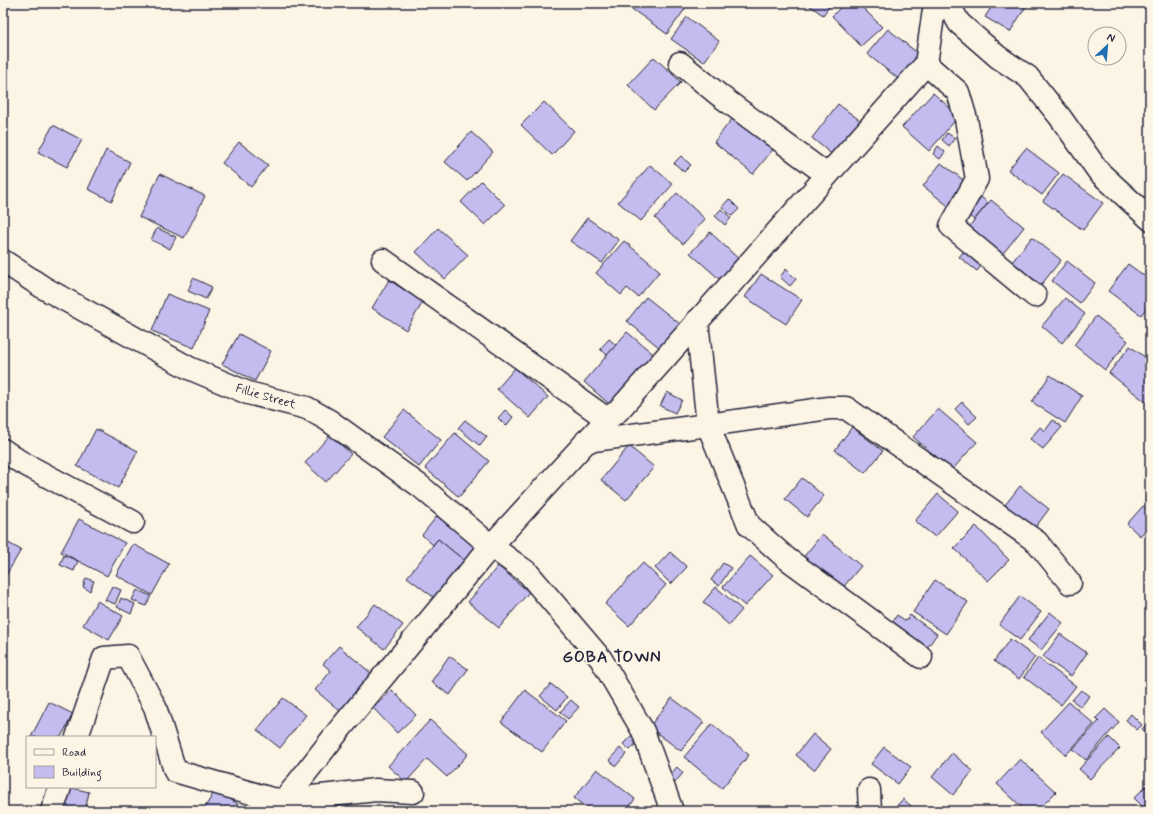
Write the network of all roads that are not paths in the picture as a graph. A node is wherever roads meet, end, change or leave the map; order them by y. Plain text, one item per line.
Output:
1 (935, 3) edge
2 (948, 3) edge
3 (680, 63) dead end
4 (926, 64) junction
5 (827, 175) junction
6 (1150, 219) edge
7 (383, 260) dead end
8 (3, 261) edge
9 (1035, 296) dead end
10 (697, 321) junction
11 (607, 419) junction
12 (708, 425) junction
13 (586, 441) junction
14 (3, 450) edge
15 (133, 522) dead end
16 (491, 546) junction
17 (1070, 583) dead end
18 (921, 658) dead end
19 (77, 736) edge
20 (60, 788) edge
21 (413, 792) dead end
22 (280, 806) edge
23 (52, 811) edge
24 (672, 811) edge

1 - 4 street
2 - 6 street
3 - 5 street
4 - 5 street
4 - 9 street
5 - 10 street
7 - 11 street
8 - 16 street, Fillie Street
10 - 11 street
10 - 12 street
11 - 13 street
12 - 13 street
12 - 17 street
12 - 18 street
13 - 16 street
14 - 15 street
16 - 22 street
16 - 24 street, Fillie Street
19 - 22 street
20 - 23 street
21 - 22 street

